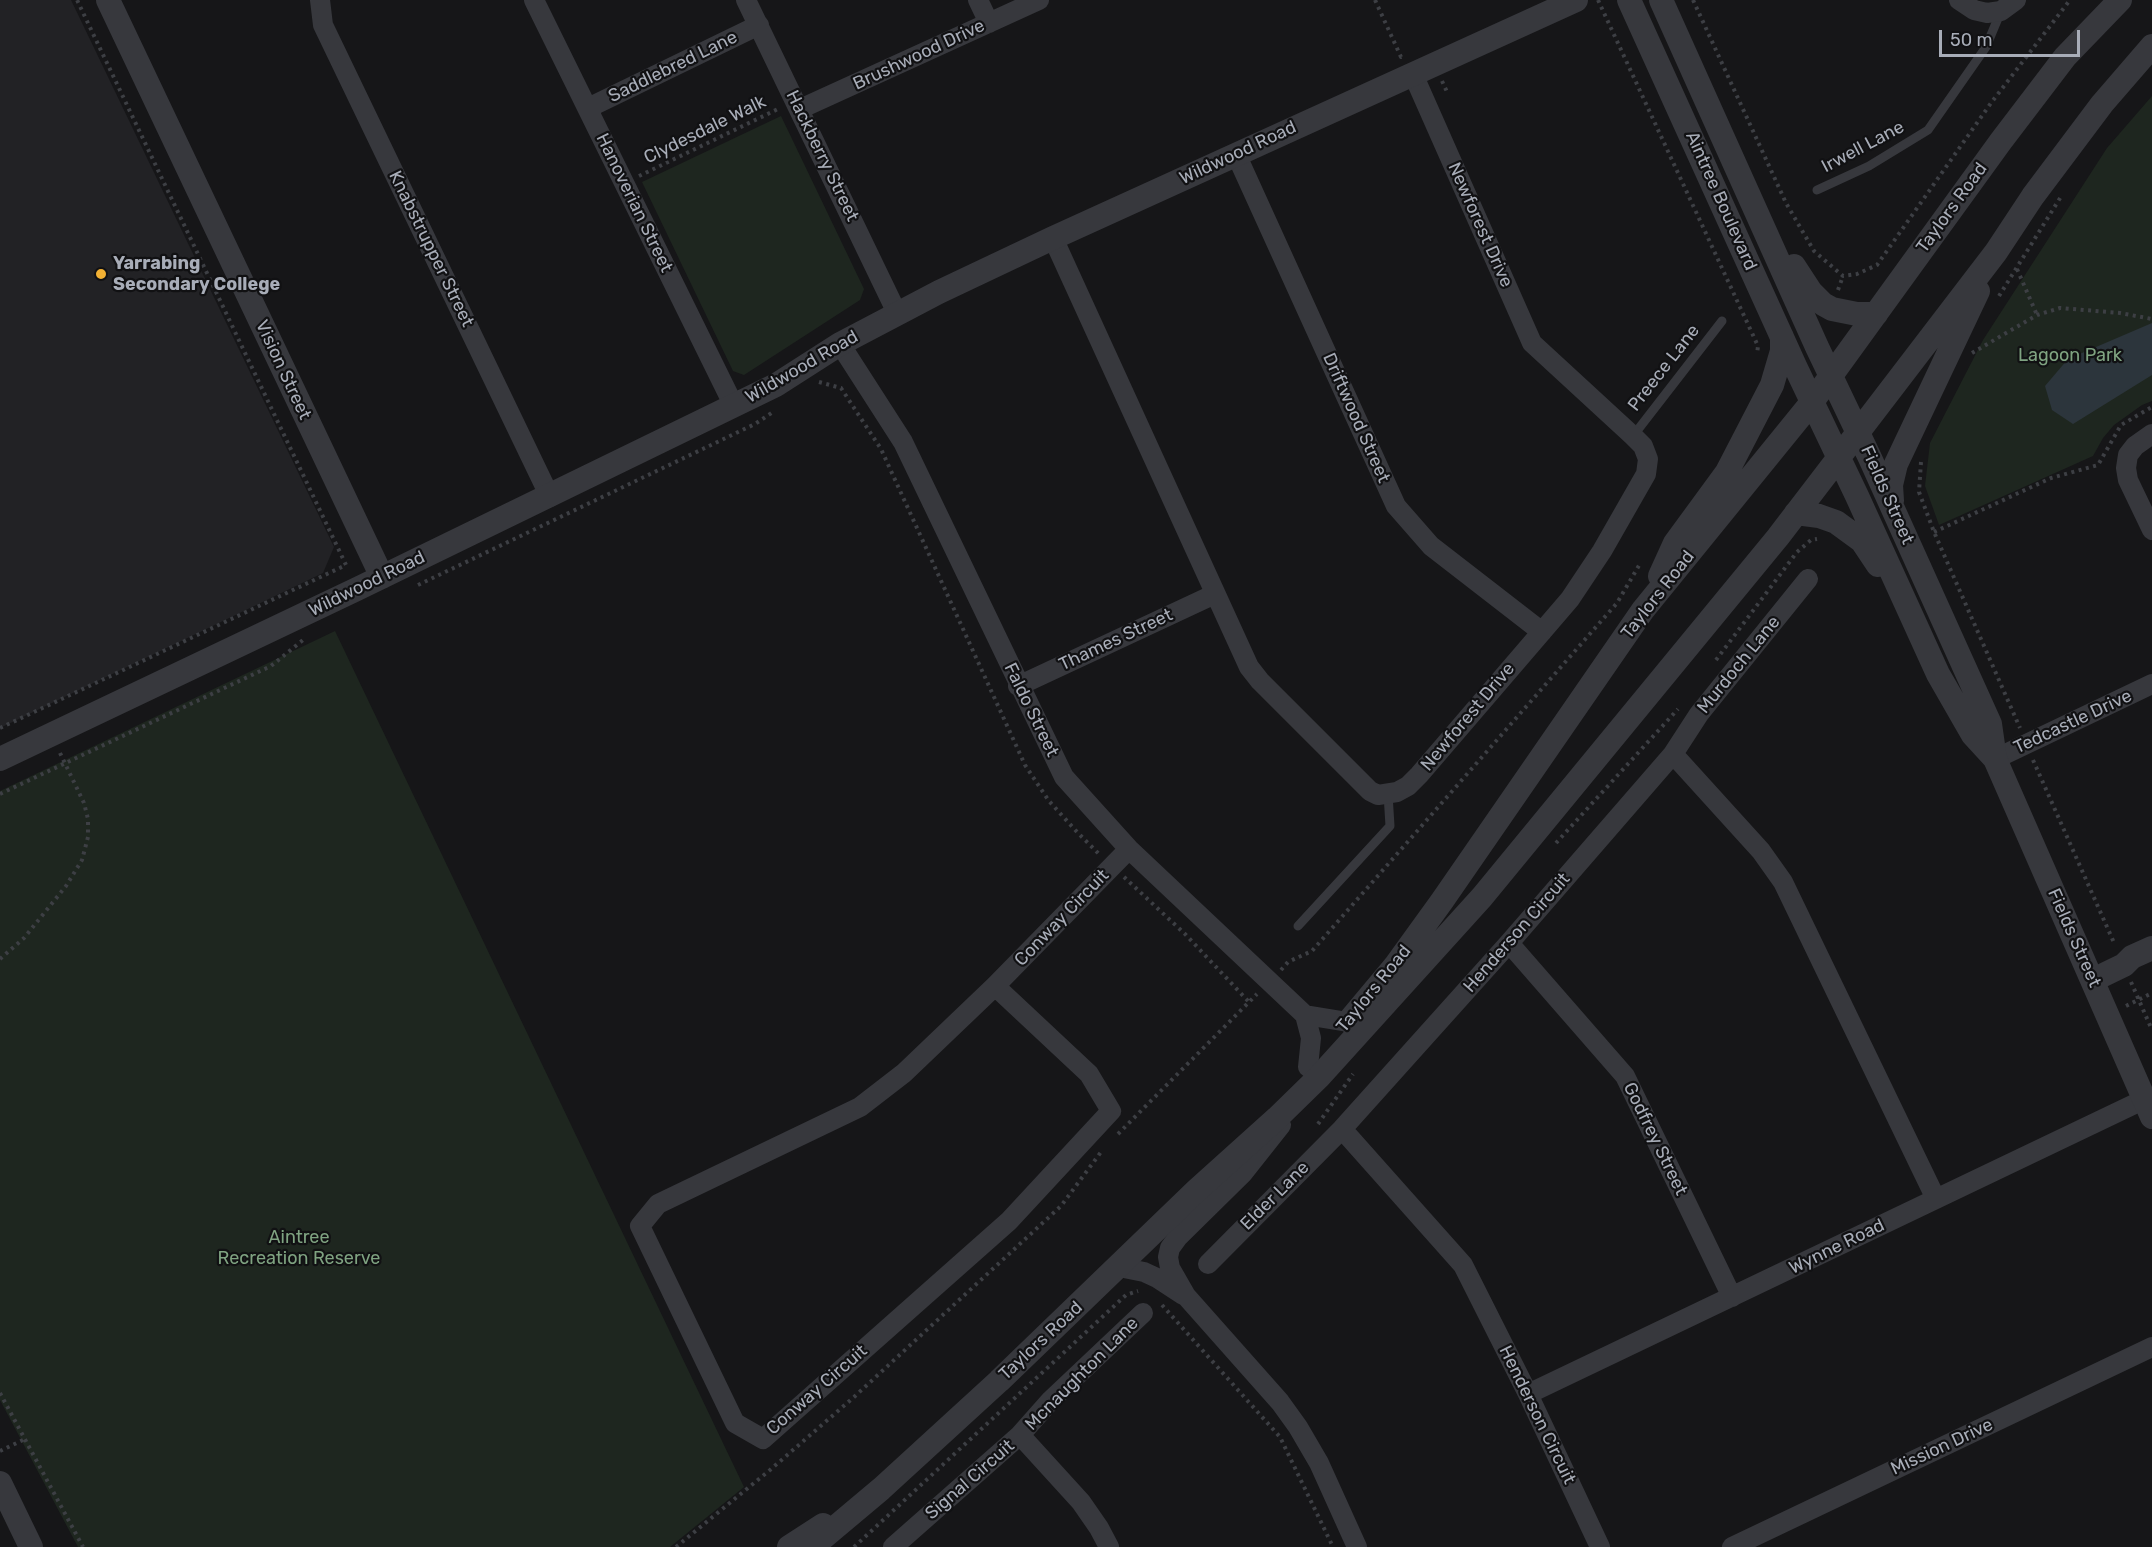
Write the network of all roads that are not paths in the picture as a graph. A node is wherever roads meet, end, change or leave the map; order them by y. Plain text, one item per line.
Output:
1 (108, 0) edge
2 (320, 0) edge
3 (534, 0) edge
4 (746, 0) edge
5 (978, 0) edge
6 (1039, 0) edge
7 (1576, 0) edge
8 (1629, 0) edge
9 (1661, 0) edge
10 (1959, 0) edge
11 (2120, 0) edge
12 (2009, 6) edge
13 (990, 22) junction
14 (759, 25) junction
15 (2152, 46) edge
16 (1419, 64) junction
17 (588, 108) junction
18 (800, 109) junction
19 (1236, 154) junction
20 (1817, 190) dead end
21 (1758, 212) junction
22 (1053, 238) junction
23 (1996, 252) junction
24 (897, 313) junction
25 (1876, 314) junction
26 (1722, 321) dead end
27 (1782, 337) junction
28 (840, 344) junction
29 (1831, 376) junction
30 (1812, 402) junction
31 (734, 406) junction
32 (1858, 431) junction
33 (2152, 434) edge
34 (1634, 436) junction
35 (1839, 457) junction
36 (550, 497) junction
37 (1892, 506) junction
38 (1796, 513) junction
39 (2152, 530) edge
40 (382, 577) junction
41 (1808, 579) dead end
42 (1215, 594) junction
43 (1643, 610) junction
44 (1910, 611) junction
45 (1542, 632) junction
46 (2152, 684) edge
47 (1018, 686) junction
48 (1673, 754) junction
49 (0, 759) edge
50 (1995, 759) junction
51 (1388, 794) junction
52 (1129, 849) junction
53 (1298, 926) dead end
54 (1509, 943) junction
55 (2152, 948) edge
56 (2093, 980) junction
57 (995, 986) junction
58 (1305, 1015) junction
59 (1348, 1022) junction
60 (1313, 1072) junction
61 (2149, 1108) edge
62 (1342, 1129) junction
63 (1936, 1199) junction
64 (1208, 1264) dead end
65 (1119, 1267) junction
66 (1186, 1296) junction
67 (1732, 1297) junction
68 (1143, 1313) dead end
69 (2152, 1347) edge
70 (1528, 1394) junction
71 (1020, 1435) junction
72 (0, 1484) edge
73 (881, 1489) junction
74 (31, 1547) edge
75 (789, 1547) edge
76 (812, 1547) edge
77 (893, 1547) edge
78 (1108, 1547) edge
79 (1357, 1547) edge
80 (1600, 1547) edge
81 (1732, 1547) edge

1 - 40 street, Vision Street
2 - 36 street, Knabstrupper Street
3 - 17 street, Hanoverian Street
4 - 14 street, Hackberry Street
5 - 13 street
6 - 13 street, Brushwood Drive
7 - 16 street, Wildwood Road
8 - 27 street, Aintree Boulevard
9 - 21 street, Aintree Boulevard
10 - 12 street
11 - 25 street, Taylors Road
12 - 20 lane, Irwell Lane
13 - 18 street, Brushwood Drive
14 - 17 street, Saddlebred Lane
14 - 18 street, Hackberry Street
15 - 23 street, Taylors Road
16 - 19 street, Wildwood Road
16 - 34 street, Newforest Drive
17 - 31 street, Hanoverian Street
18 - 24 street, Hackberry Street
19 - 22 street, Wildwood Road
19 - 45 street, Driftwood Street
21 - 25 street
21 - 29 street, Aintree Boulevard
22 - 24 street, Wildwood Road
22 - 42 street
23 - 32 street, Taylors Road
23 - 37 street
24 - 28 street, Wildwood Road
25 - 29 street, Taylors Road
26 - 34 lane, Preece Lane
27 - 30 street, Aintree Boulevard
27 - 43 street
28 - 31 street, Wildwood Road
28 - 47 street, Faldo Street
29 - 30 street, Taylors Road
29 - 32 street, Aintree Boulevard
30 - 35 street, Fields Street
30 - 43 street, Taylors Road
31 - 36 street, Wildwood Road
32 - 35 street, Taylors Road
32 - 37 street, Fields Street
33 - 39 street
34 - 45 street, Newforest Drive
35 - 38 street, Taylors Road
35 - 44 street, Fields Street
36 - 40 street, Wildwood Road
37 - 50 street, Fields Street
38 - 44 street
38 - 60 street, Taylors Road
40 - 49 street, Wildwood Road
41 - 48 street, Murdoch Lane
42 - 47 street, Thames Street
42 - 51 street
43 - 59 street, Taylors Road
44 - 50 street, Fields Street
45 - 51 street, Newforest Drive
46 - 50 street, Tedcastle Drive
47 - 52 street, Faldo Street
48 - 54 street, Henderson Circuit
48 - 63 street
50 - 56 street, Fields Street
51 - 53 lane
52 - 57 street, Conway Circuit
52 - 58 street, Faldo Street
54 - 62 street, Henderson Circuit
54 - 67 street, Godfrey Street
55 - 56 street
56 - 61 street, Fields Street
57 - 57 street, Conway Circuit
58 - 59 street
58 - 60 street
59 - 60 street, Taylors Road
60 - 65 street, Taylors Road
60 - 66 street
61 - 63 street, Wynne Road
62 - 64 street, Elder Lane
62 - 70 street, Henderson Circuit
63 - 67 street, Wynne Road
65 - 66 street
65 - 73 street, Taylors Road
66 - 79 street
67 - 70 street, Wynne Road
68 - 71 street, Mcnaughton Lane
69 - 81 street, Mission Drive
70 - 80 street, Henderson Circuit
71 - 77 street, Signal Circuit
71 - 78 street, Signal Circuit
72 - 74 street
73 - 75 street, Taylors Road
73 - 76 street, Taylors Road

